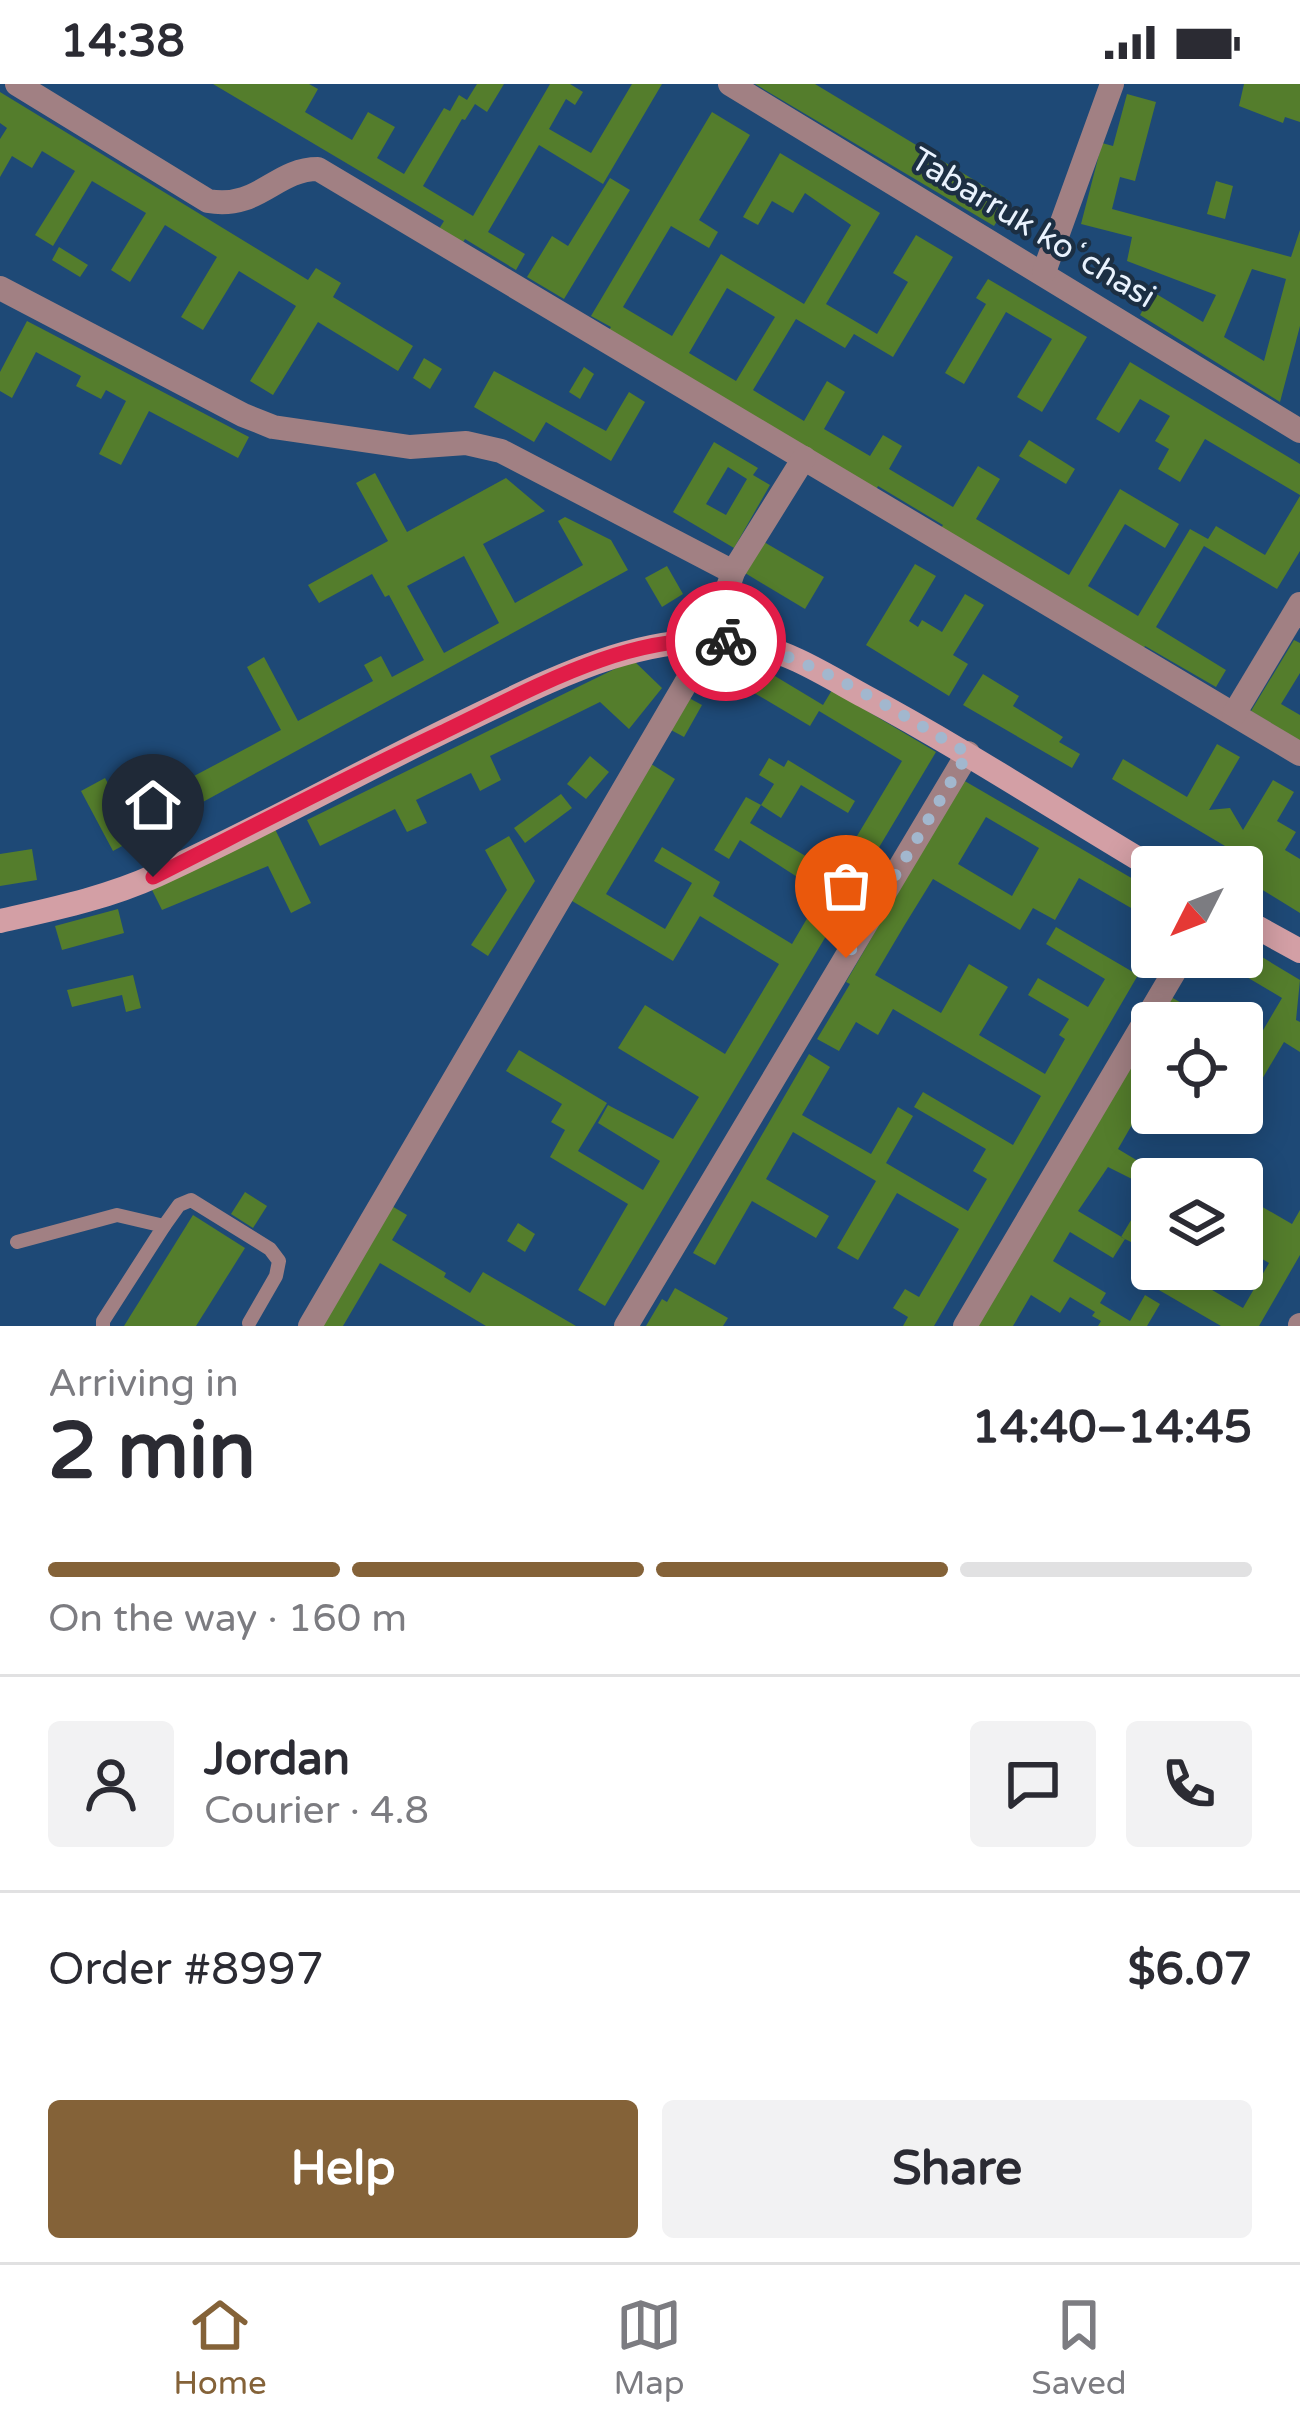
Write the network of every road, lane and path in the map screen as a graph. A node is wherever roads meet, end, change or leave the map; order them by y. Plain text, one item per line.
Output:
1 (16, 84) edge
2 (730, 84) edge
3 (1112, 84) edge
4 (1044, 272) junction
5 (0, 288) edge
6 (1299, 424) edge
7 (804, 458) junction
8 (733, 572) junction
9 (1300, 604) edge
10 (711, 640) junction
11 (1234, 714) junction
12 (968, 753) junction
13 (1300, 754) edge
14 (1131, 853) edge
15 (0, 920) edge
16 (1263, 931) edge
17 (1300, 951) edge
18 (1171, 978) edge
19 (164, 1226) junction
20 (17, 1242) dead end
21 (250, 1325) edge
22 (104, 1326) edge
23 (310, 1326) edge
24 (626, 1326) edge
25 (965, 1326) edge

1 - 7 street
2 - 4 street, Tabarruk koʻchasi
3 - 4 street
4 - 6 street, Tabarruk koʻchasi
5 - 8 street
7 - 8 street
7 - 11 street
8 - 10 street
9 - 11 street
10 - 12 street
10 - 15 street
10 - 23 street
11 - 13 street
12 - 14 street
12 - 24 street
16 - 17 street
18 - 25 street
19 - 20 lane
19 - 21 lane
19 - 22 lane

